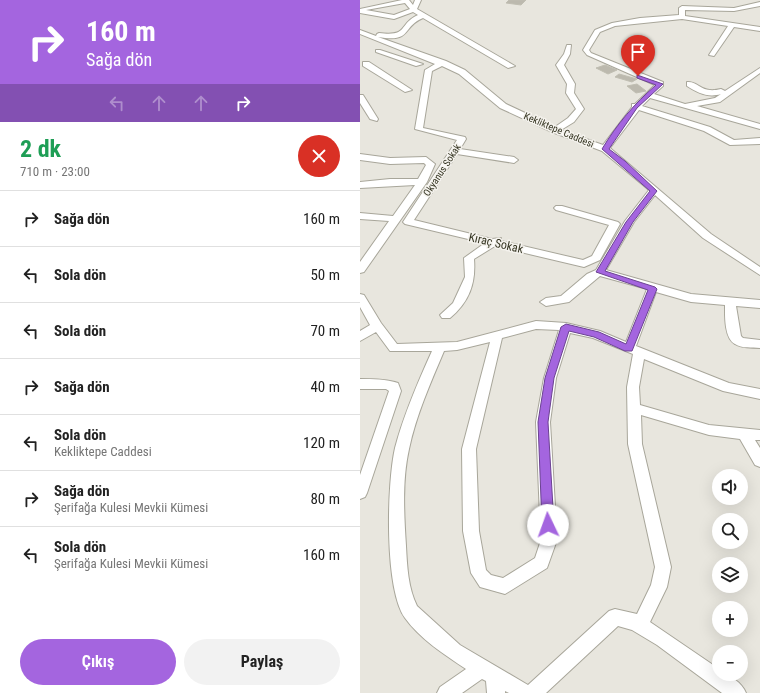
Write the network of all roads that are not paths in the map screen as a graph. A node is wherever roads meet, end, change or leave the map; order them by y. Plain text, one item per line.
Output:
1 (418, 0) edge
2 (406, 1) edge
3 (760, 4) edge
4 (414, 10) junction
5 (360, 11) edge
6 (424, 15) junction
7 (682, 17) junction
8 (731, 26) junction
9 (760, 29) edge
10 (360, 32) edge
11 (377, 34) dead end
12 (389, 43) junction
13 (569, 46) dead end
14 (378, 51) junction
15 (712, 55) dead end
16 (760, 61) edge
17 (443, 63) junction
18 (366, 64) junction
19 (419, 64) dead end
20 (511, 66) dead end
21 (760, 70) edge
22 (360, 72) edge
23 (690, 84) dead end
24 (408, 90) dead end
25 (648, 95) junction
26 (360, 97) edge
27 (635, 106) junction
28 (685, 106) junction
29 (374, 119) dead end
30 (760, 127) edge
31 (555, 130) junction
32 (760, 141) edge
33 (605, 149) junction
34 (454, 151) junction
35 (360, 157) edge
36 (514, 160) dead end
37 (422, 182) junction
38 (360, 185) edge
39 (654, 191) junction
40 (559, 208) dead end
41 (360, 216) edge
42 (395, 219) junction
43 (408, 222) joint
44 (504, 236) dead end
45 (494, 242) junction
46 (365, 253) edge
47 (360, 270) edge
48 (600, 272) junction
49 (760, 272) edge
50 (652, 289) junction
51 (360, 298) edge
52 (730, 301) junction
53 (546, 302) dead end
54 (760, 304) edge
55 (446, 315) dead end
56 (377, 326) junction
57 (566, 327) junction
58 (360, 336) edge
59 (498, 336) junction
60 (760, 344) edge
61 (440, 347) junction
62 (634, 351) junction
63 (360, 384) edge
64 (760, 394) edge
65 (634, 408) junction
66 (744, 433) junction
67 (760, 434) edge
68 (760, 461) edge
69 (360, 493) edge
70 (640, 625) junction
71 (491, 679) edge
72 (446, 693) edge
73 (524, 693) edge
74 (533, 693) edge
75 (737, 693) edge

1 - 4 street
2 - 4 street
2 - 5 street
3 - 7 street
4 - 5 street
4 - 6 street
6 - 11 street
6 - 20 street
7 - 8 street
7 - 25 street
8 - 9 street
8 - 15 street
10 - 12 street, Kekliktepe Caddesi
12 - 14 street
12 - 17 street, Kekliktepe Caddesi
13 - 31 street
14 - 18 street
14 - 19 street
16 - 23 street
17 - 31 street, Kekliktepe Caddesi
17 - 34 street, Okyanus Sokak
18 - 22 street
18 - 24 street
21 - 28 street
25 - 27 street
25 - 28 street
26 - 29 street
27 - 32 street
27 - 33 street
28 - 30 street
31 - 33 street, Kekliktepe Caddesi
33 - 39 street, Kekliktepe Caddesi
34 - 36 street
34 - 43 street, Okyanus Sokak
35 - 37 street
37 - 38 street
37 - 42 street
39 - 48 street
39 - 49 street, Kekliktepe Caddesi
40 - 45 street, Kıraç Sokak
41 - 42 street
42 - 46 street
43 - 45 street, Kıraç Sokak
44 - 45 street
45 - 55 street
46 - 47 street
48 - 50 street
48 - 53 street
50 - 52 street
50 - 62 street
51 - 56 street
52 - 54 street
52 - 60 street
56 - 58 street
56 - 61 street
57 - 59 street
57 - 59 street
57 - 62 street
59 - 61 street
61 - 71 street
62 - 64 street
62 - 65 street
63 - 69 street
65 - 66 street
65 - 70 street
66 - 67 street
66 - 68 street
70 - 74 street
70 - 75 street
71 - 72 street
71 - 73 street

